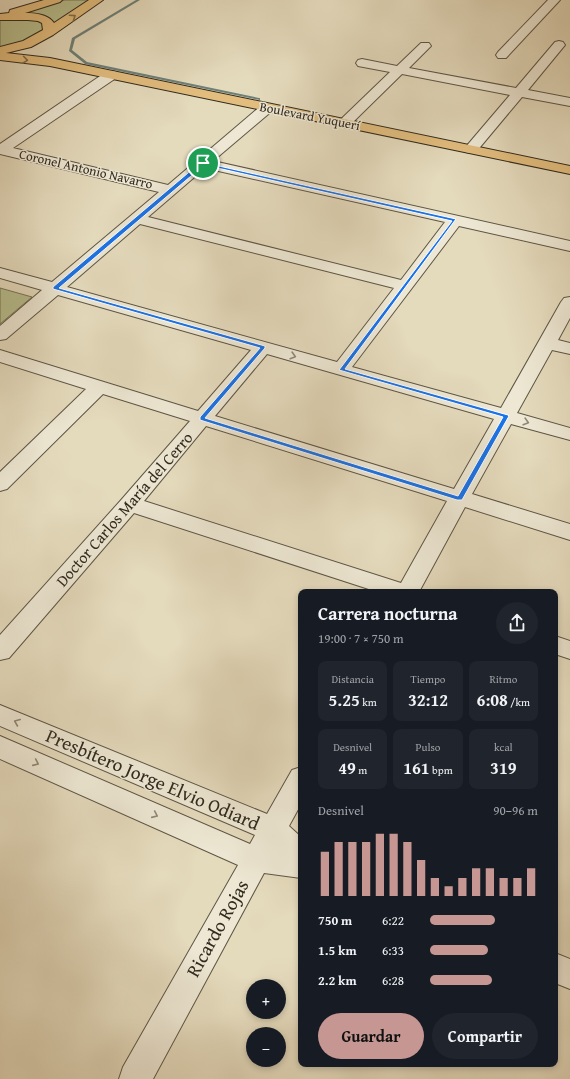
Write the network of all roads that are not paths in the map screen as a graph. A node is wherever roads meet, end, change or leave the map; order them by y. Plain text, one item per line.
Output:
1 (56, 0) edge
2 (97, 0) edge
3 (554, 0) edge
4 (0, 16) edge
5 (49, 32) junction
6 (521, 36) junction
7 (36, 40) junction
8 (424, 46) dead end
9 (565, 46) edge
10 (0, 51) edge
11 (502, 55) dead end
12 (0, 56) edge
13 (50, 62) junction
14 (362, 63) dead end
15 (399, 70) junction
16 (111, 75) junction
17 (518, 92) junction
18 (570, 102) edge
19 (267, 108) junction
20 (344, 123) junction
21 (471, 149) junction
22 (1, 150) edge
23 (203, 163) junction
24 (570, 170) edge
25 (172, 190) junction
26 (138, 219) junction
27 (455, 220) junction
28 (570, 246) edge
29 (0, 273) edge
30 (405, 286) junction
31 (55, 288) junction
32 (570, 302) edge
33 (0, 335) edge
34 (547, 343) junction
35 (263, 347) junction
36 (570, 349) edge
37 (0, 356) edge
38 (341, 370) junction
39 (99, 387) junction
40 (506, 416) junction
41 (202, 419) junction
42 (570, 434) edge
43 (0, 484) edge
44 (460, 498) junction
45 (130, 504) junction
46 (570, 532) edge
47 (395, 589) edge
48 (409, 589) edge
49 (558, 645) edge
50 (570, 650) edge
51 (0, 651) edge
52 (0, 715) edge
53 (0, 747) edge
54 (298, 783) edge
55 (272, 829) junction
56 (298, 851) edge
57 (256, 859) junction
58 (298, 865) edge
59 (558, 969) edge
60 (570, 974) edge
61 (135, 1079) edge

1 - 4 main road
5 -> 2 main road
3 - 6 street
4 - 5 main road
5 - 7 main road
6 - 9 street
6 - 11 street
7 - 10 main road
7 - 13 main road
8 - 15 street
9 - 17 street
12 -> 13 main road, Boulevard Yuquerí
13 - 16 main road, Boulevard Yuquerí
14 - 15 street
15 - 17 street
15 - 20 street
16 - 19 main road, Boulevard Yuquerí
16 - 22 street
17 - 18 street
17 - 21 street
19 - 20 main road, Boulevard Yuquerí
19 - 23 street
20 - 21 main road, Boulevard Yuquerí
21 - 24 main road, Boulevard Yuquerí
22 - 25 street, Coronel Antonio Navarro
23 - 25 street
23 - 27 street
25 - 26 street
26 - 30 street
26 - 31 street
27 - 28 street
27 - 30 street
29 - 31 street
30 - 38 street
31 - 33 street
31 - 35 street
32 - 34 street
34 - 36 street
34 - 40 street
35 -> 38 street
35 - 41 street, Doctor Carlos María del Cerro
37 - 39 street
38 - 40 street
39 - 41 street
39 - 43 street
40 -> 42 street
40 - 44 street
41 - 44 street
41 - 45 street, Doctor Carlos María del Cerro
44 - 46 street
44 - 48 street
45 - 47 street
45 - 51 street, Doctor Carlos María del Cerro
49 - 50 street
55 -> 52 street, Presbítero Jorge Elvio Odiard
53 -> 57 street, Presbítero Jorge Elvio Odiard
54 - 55 street, Ricardo Rojas
55 - 56 street, Presbítero Jorge Elvio Odiard
55 - 57 street, Ricardo Rojas
57 - 58 street, Presbítero Jorge Elvio Odiard
57 - 61 street, Ricardo Rojas
59 - 60 street

